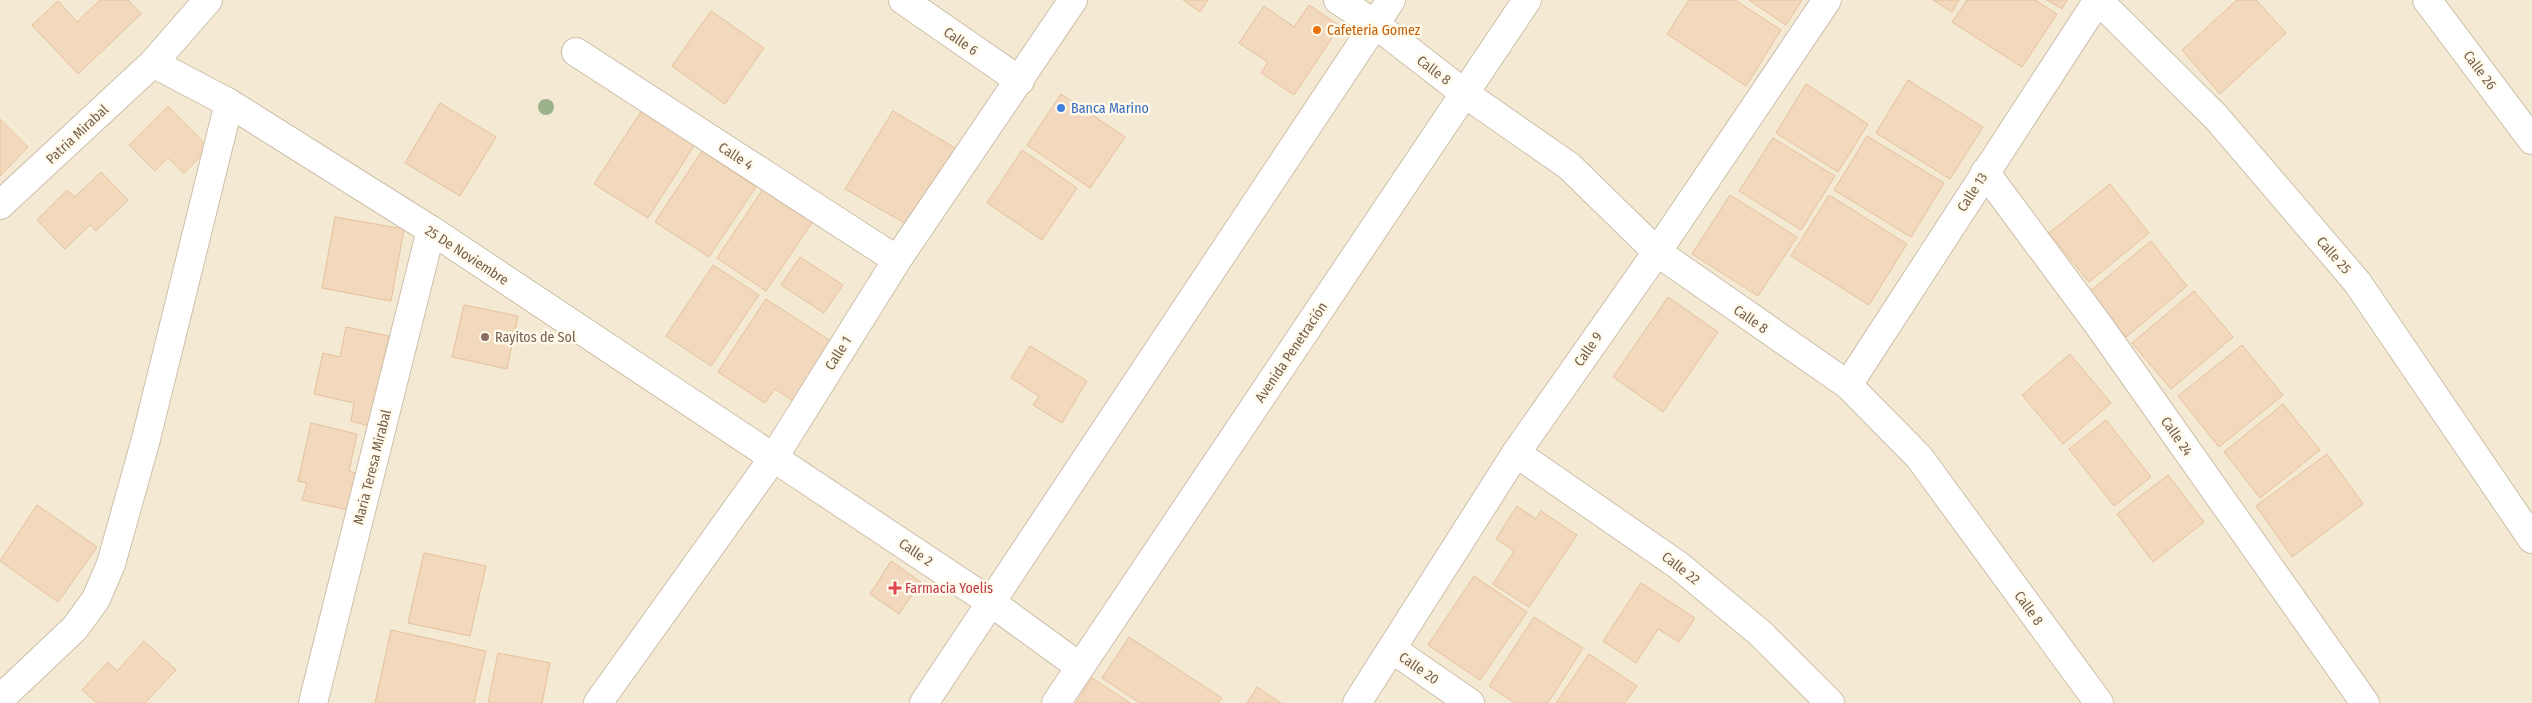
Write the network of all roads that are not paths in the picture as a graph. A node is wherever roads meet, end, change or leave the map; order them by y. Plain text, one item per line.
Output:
1 (208, 0) edge
2 (903, 0) edge
3 (1073, 0) edge
4 (1338, 0) edge
5 (1391, 0) edge
6 (1527, 0) edge
7 (1826, 0) edge
8 (2098, 0) edge
9 (2427, 0) edge
10 (1374, 24) junction
11 (576, 52) dead end
12 (153, 63) junction
13 (1020, 81) junction
14 (1464, 93) junction
15 (229, 103) junction
16 (2532, 140) edge
17 (1985, 172) junction
18 (0, 205) edge
19 (431, 230) junction
20 (1657, 252) junction
21 (896, 260) junction
22 (1848, 386) junction
23 (1516, 453) junction
24 (774, 457) junction
25 (2532, 539) edge
26 (992, 603) junction
27 (1392, 649) junction
28 (1080, 667) junction
29 (0, 699) edge
30 (313, 703) edge
31 (598, 703) edge
32 (924, 703) edge
33 (1056, 703) edge
34 (1357, 703) edge
35 (1470, 703) edge
36 (1830, 703) edge
37 (2099, 703) edge
38 (2365, 703) edge

1 - 12 street, Patria Mirabal
2 - 13 street, Calle 6
3 - 13 street, Calle 1
4 - 10 street, Calle 8
5 - 10 street
6 - 14 street, Avenida Penetración
7 - 20 street, Calle 9
8 - 17 street, Calle 13
8 - 25 street, Calle 25
9 - 16 street, Calle 26
10 - 14 street, Calle 8
10 - 26 street
11 - 21 street, Calle 4
12 - 15 street, 25 De Noviembre
12 - 18 street, Patria Mirabal
13 - 21 street, Calle 1
14 - 20 street, Calle 8
14 - 28 street, Avenida Penetración
15 - 19 street, 25 De Noviembre
15 - 29 street
17 - 22 street, Calle 13
17 - 38 street, Calle 24
19 - 24 street, 25 De Noviembre
19 - 30 street, Maria Teresa Mirabal
20 - 22 street, Calle 8
20 - 23 street, Calle 9
21 - 24 street, Calle 1
22 - 37 street, Calle 8
23 - 27 street, Calle 9
23 - 36 street, Calle 22
24 - 26 street, Calle 2
24 - 31 street, Calle 1
26 - 28 street, Calle 2
26 - 32 street
27 - 34 street, Calle 9
27 - 35 street, Calle 20
28 - 33 street, Avenida Penetración

